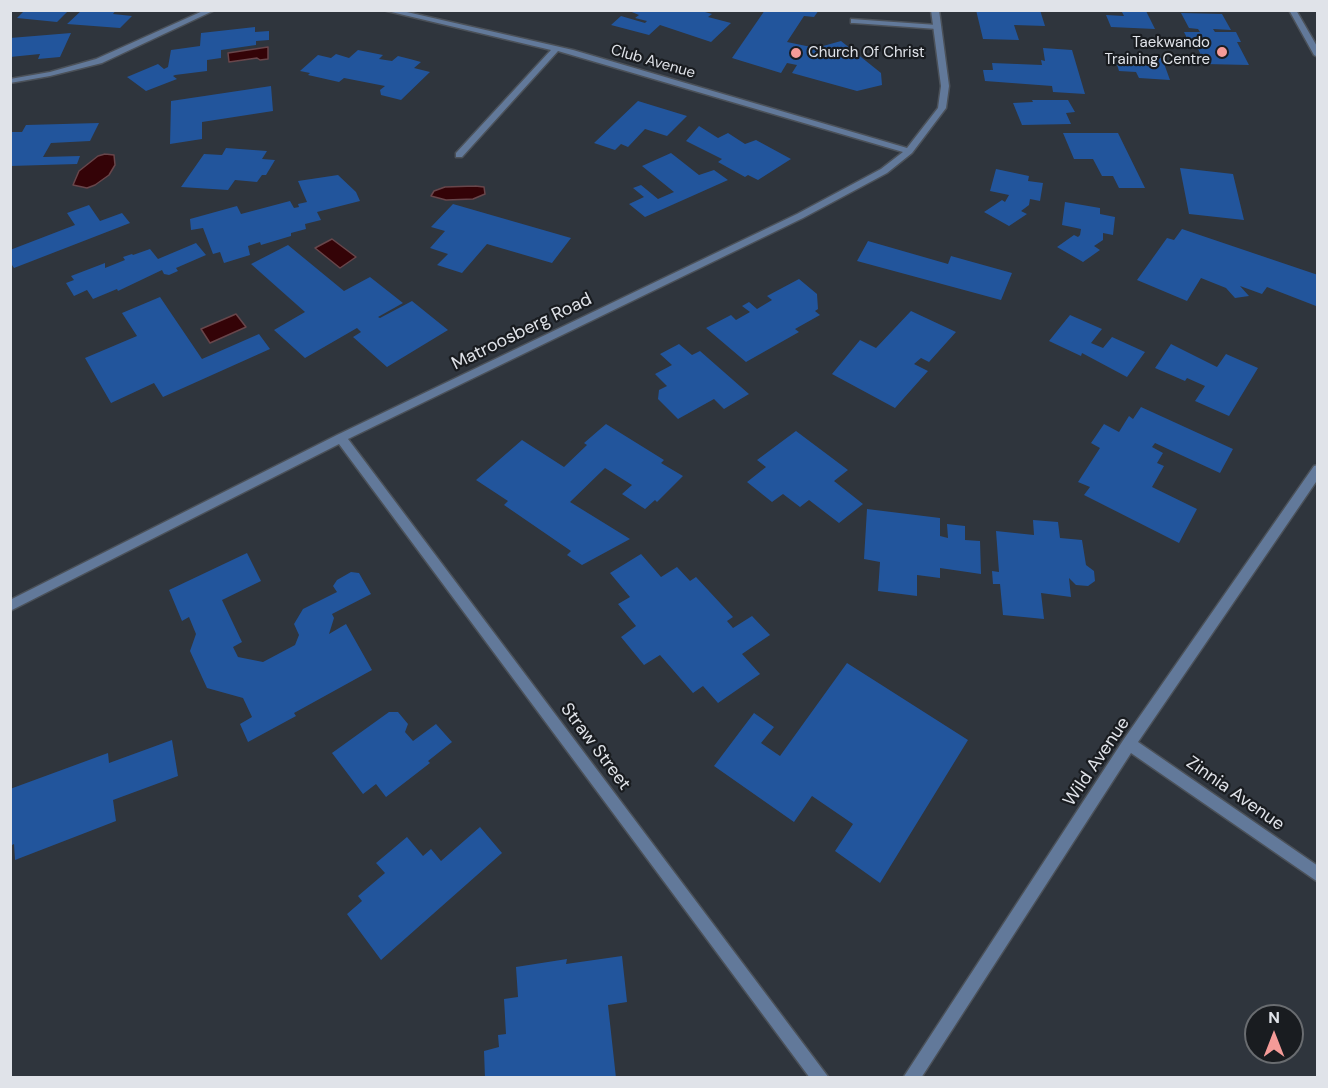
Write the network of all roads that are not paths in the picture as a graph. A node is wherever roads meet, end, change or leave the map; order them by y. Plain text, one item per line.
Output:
1 (212, 10) edge
2 (386, 10) edge
3 (935, 10) edge
4 (1292, 10) edge
5 (854, 21) dead end
6 (937, 27) junction
7 (556, 49) junction
8 (1317, 55) edge
9 (10, 81) edge
10 (909, 151) junction
11 (459, 155) dead end
12 (341, 438) junction
13 (1317, 469) edge
14 (10, 606) edge
15 (1129, 744) junction
16 (1317, 875) edge
17 (820, 1077) edge
18 (911, 1077) edge

1 - 9 street
2 - 7 street, Club Avenue
3 - 6 street, Matroosberg Road
4 - 8 street
5 - 6 street
6 - 10 street, Matroosberg Road
7 - 10 street, Club Avenue
7 - 11 street
10 - 12 street, Matroosberg Road
12 - 14 street, Matroosberg Road
12 - 17 street, Straw Street
13 - 15 street, Wild Avenue
15 - 16 street, Zinnia Avenue
15 - 18 street, Wild Avenue

